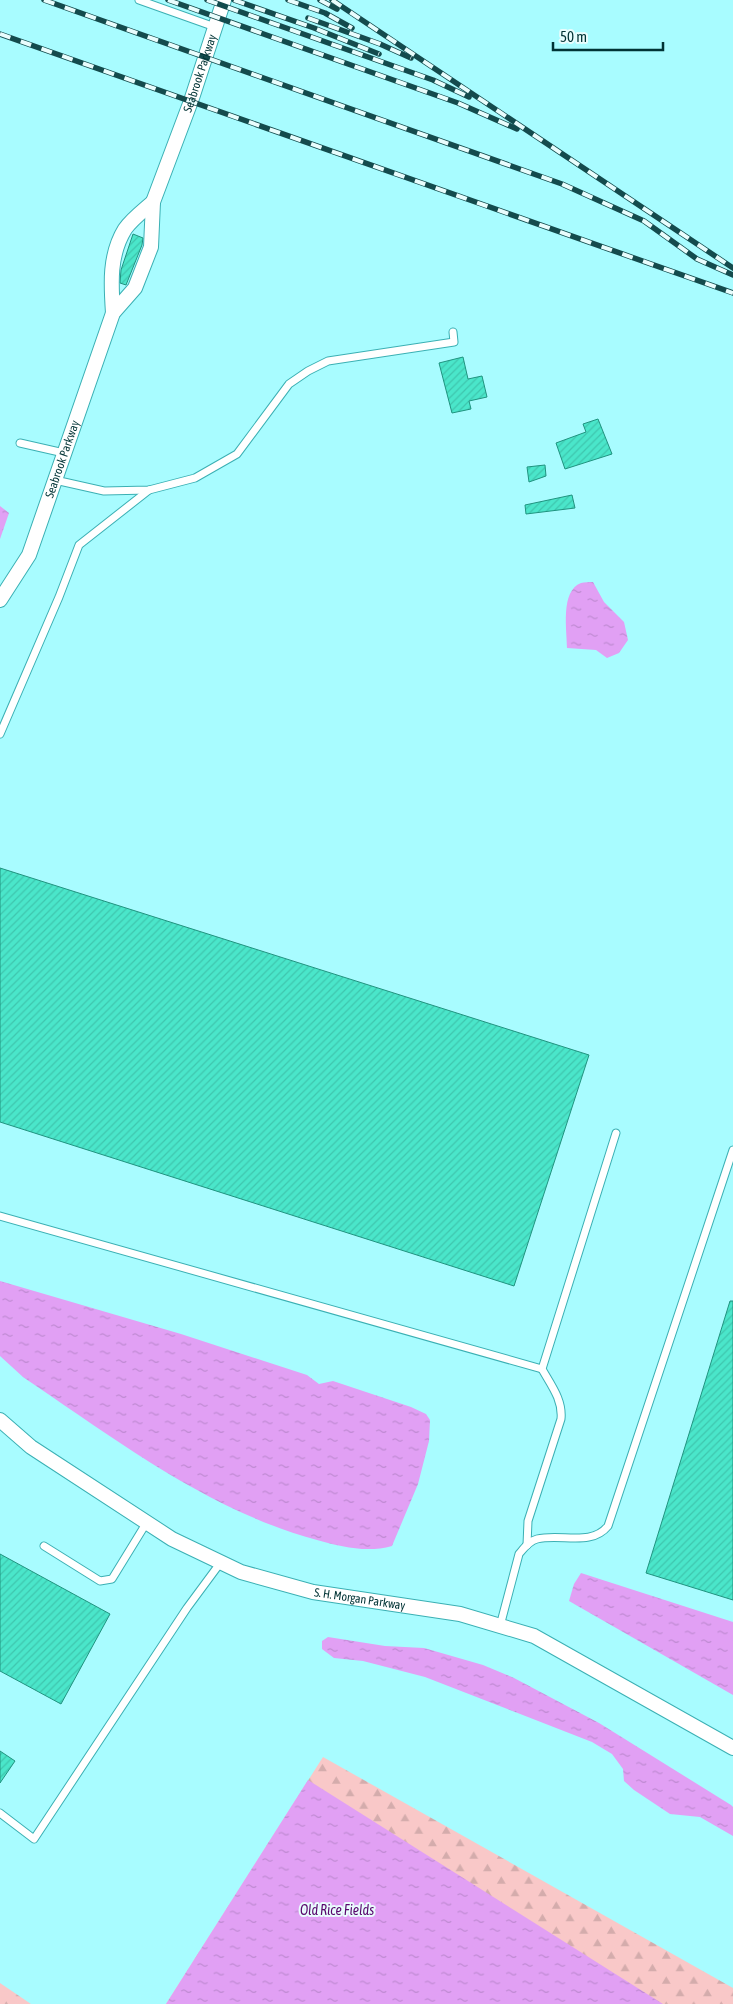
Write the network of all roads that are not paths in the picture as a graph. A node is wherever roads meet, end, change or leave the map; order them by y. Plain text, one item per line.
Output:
1 (139, 0) edge
2 (224, 0) edge
3 (215, 27) junction
4 (153, 202) junction
5 (113, 313) junction
6 (453, 332) dead end
7 (20, 443) dead end
8 (64, 453) junction
9 (55, 480) junction
10 (149, 490) junction
11 (0, 600) edge
12 (0, 734) edge
13 (616, 1133) dead end
14 (733, 1150) edge
15 (0, 1216) edge
16 (542, 1369) junction
17 (0, 1420) edge
18 (147, 1522) junction
19 (527, 1545) junction
20 (44, 1546) dead end
21 (221, 1562) junction
22 (500, 1626) junction
23 (733, 1748) edge
24 (0, 1813) edge

1 - 3 lane
2 - 3 street, Seabrook Parkway
3 - 4 street, Seabrook Parkway
4 - 5 street, Seabrook Parkway
4 - 5 street, Seabrook Parkway
5 - 8 street, Seabrook Parkway
6 - 10 lane
7 - 8 lane
8 - 9 street, Seabrook Parkway
9 - 10 lane
9 - 11 street, Seabrook Parkway
10 - 12 lane
13 - 16 lane
14 - 19 lane
15 - 16 lane
16 - 19 lane
17 - 18 street, S. H. Morgan Parkway
18 - 20 lane
18 - 21 street, S. H. Morgan Parkway
19 - 22 lane
21 - 22 street, S. H. Morgan Parkway
21 - 24 lane
22 - 23 street, S. H. Morgan Parkway

